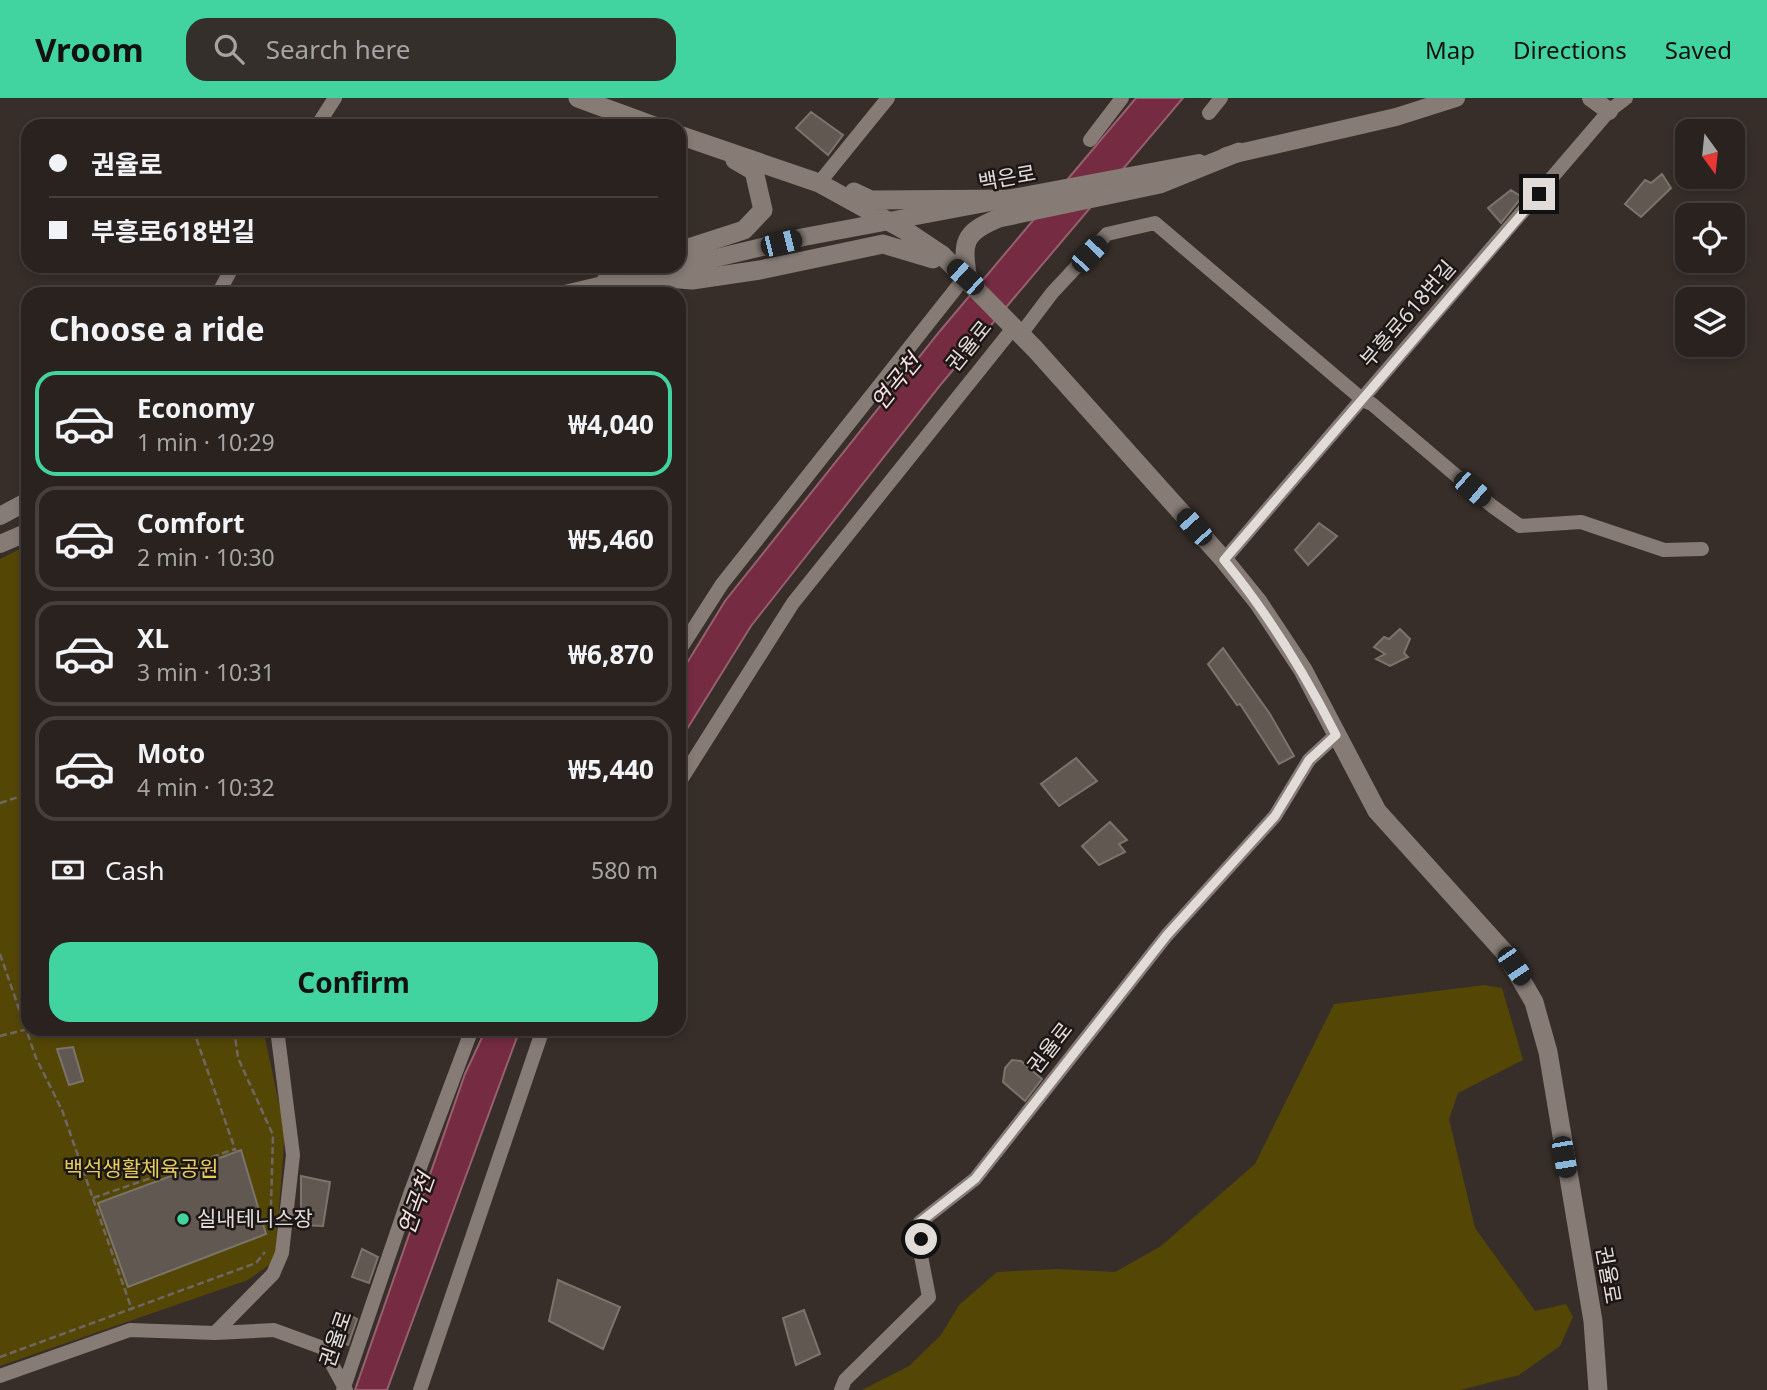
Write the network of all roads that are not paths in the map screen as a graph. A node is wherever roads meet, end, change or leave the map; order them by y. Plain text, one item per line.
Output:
1 (335, 98) edge
2 (578, 98) edge
3 (888, 98) edge
4 (1122, 98) edge
5 (1221, 98) edge
6 (1456, 98) edge
7 (1591, 98) edge
8 (1626, 98) edge
9 (1609, 111) junction
10 (1209, 113) dead end
11 (322, 119) edge
12 (633, 119) edge
13 (686, 139) edge
14 (1090, 139) dead end
15 (686, 140) edge
16 (1239, 152) joint
17 (1159, 177) junction
18 (822, 180) junction
19 (1022, 206) junction
20 (888, 221) junction
21 (686, 249) edge
22 (686, 261) edge
23 (613, 273) edge
24 (648, 273) edge
25 (964, 277) junction
26 (603, 285) joint
27 (595, 287) edge
28 (1018, 330) junction
29 (1363, 400) junction
30 (21, 505) edge
31 (0, 516) edge
32 (21, 534) edge
33 (0, 544) edge
34 (1702, 549) dead end
35 (1224, 560) junction
36 (686, 640) edge
37 (1336, 735) junction
38 (686, 772) edge
39 (278, 1036) edge
40 (469, 1036) edge
41 (541, 1036) edge
42 (215, 1333) junction
43 (0, 1376) edge
44 (344, 1389) edge
45 (420, 1390) edge
46 (841, 1390) edge
47 (1598, 1390) edge

1 - 11 street
2 - 12 main road
3 - 18 street
4 - 14 street
5 - 10 street
6 - 16 street
7 - 9 street
8 - 9 street, 부흥로618번길
9 - 29 street, 부흥로618번길
13 - 18 main road
15 - 21 main road
16 - 17 main road
17 - 19 main road
17 - 19 street, 백은로
18 - 19 main road
18 - 20 main road
19 - 20 street, 백은로
19 - 25 main road
20 - 22 street, 백은로
20 - 25 main road
23 - 26 main road
24 - 25 main road
25 - 28 main road
25 - 36 street
26 - 27 street
28 - 29 street
28 - 35 main road, 권율로
28 - 38 street, 권율로
29 - 34 street
29 - 35 street, 부흥로618번길
30 - 31 street
32 - 33 street
35 - 37 main road, 권율로
37 - 46 street, 권율로
37 - 47 main road, 권율로
39 - 42 street
40 - 44 street, 권율로
41 - 45 street
42 - 43 street, 권율로
42 - 44 street, 권율로

